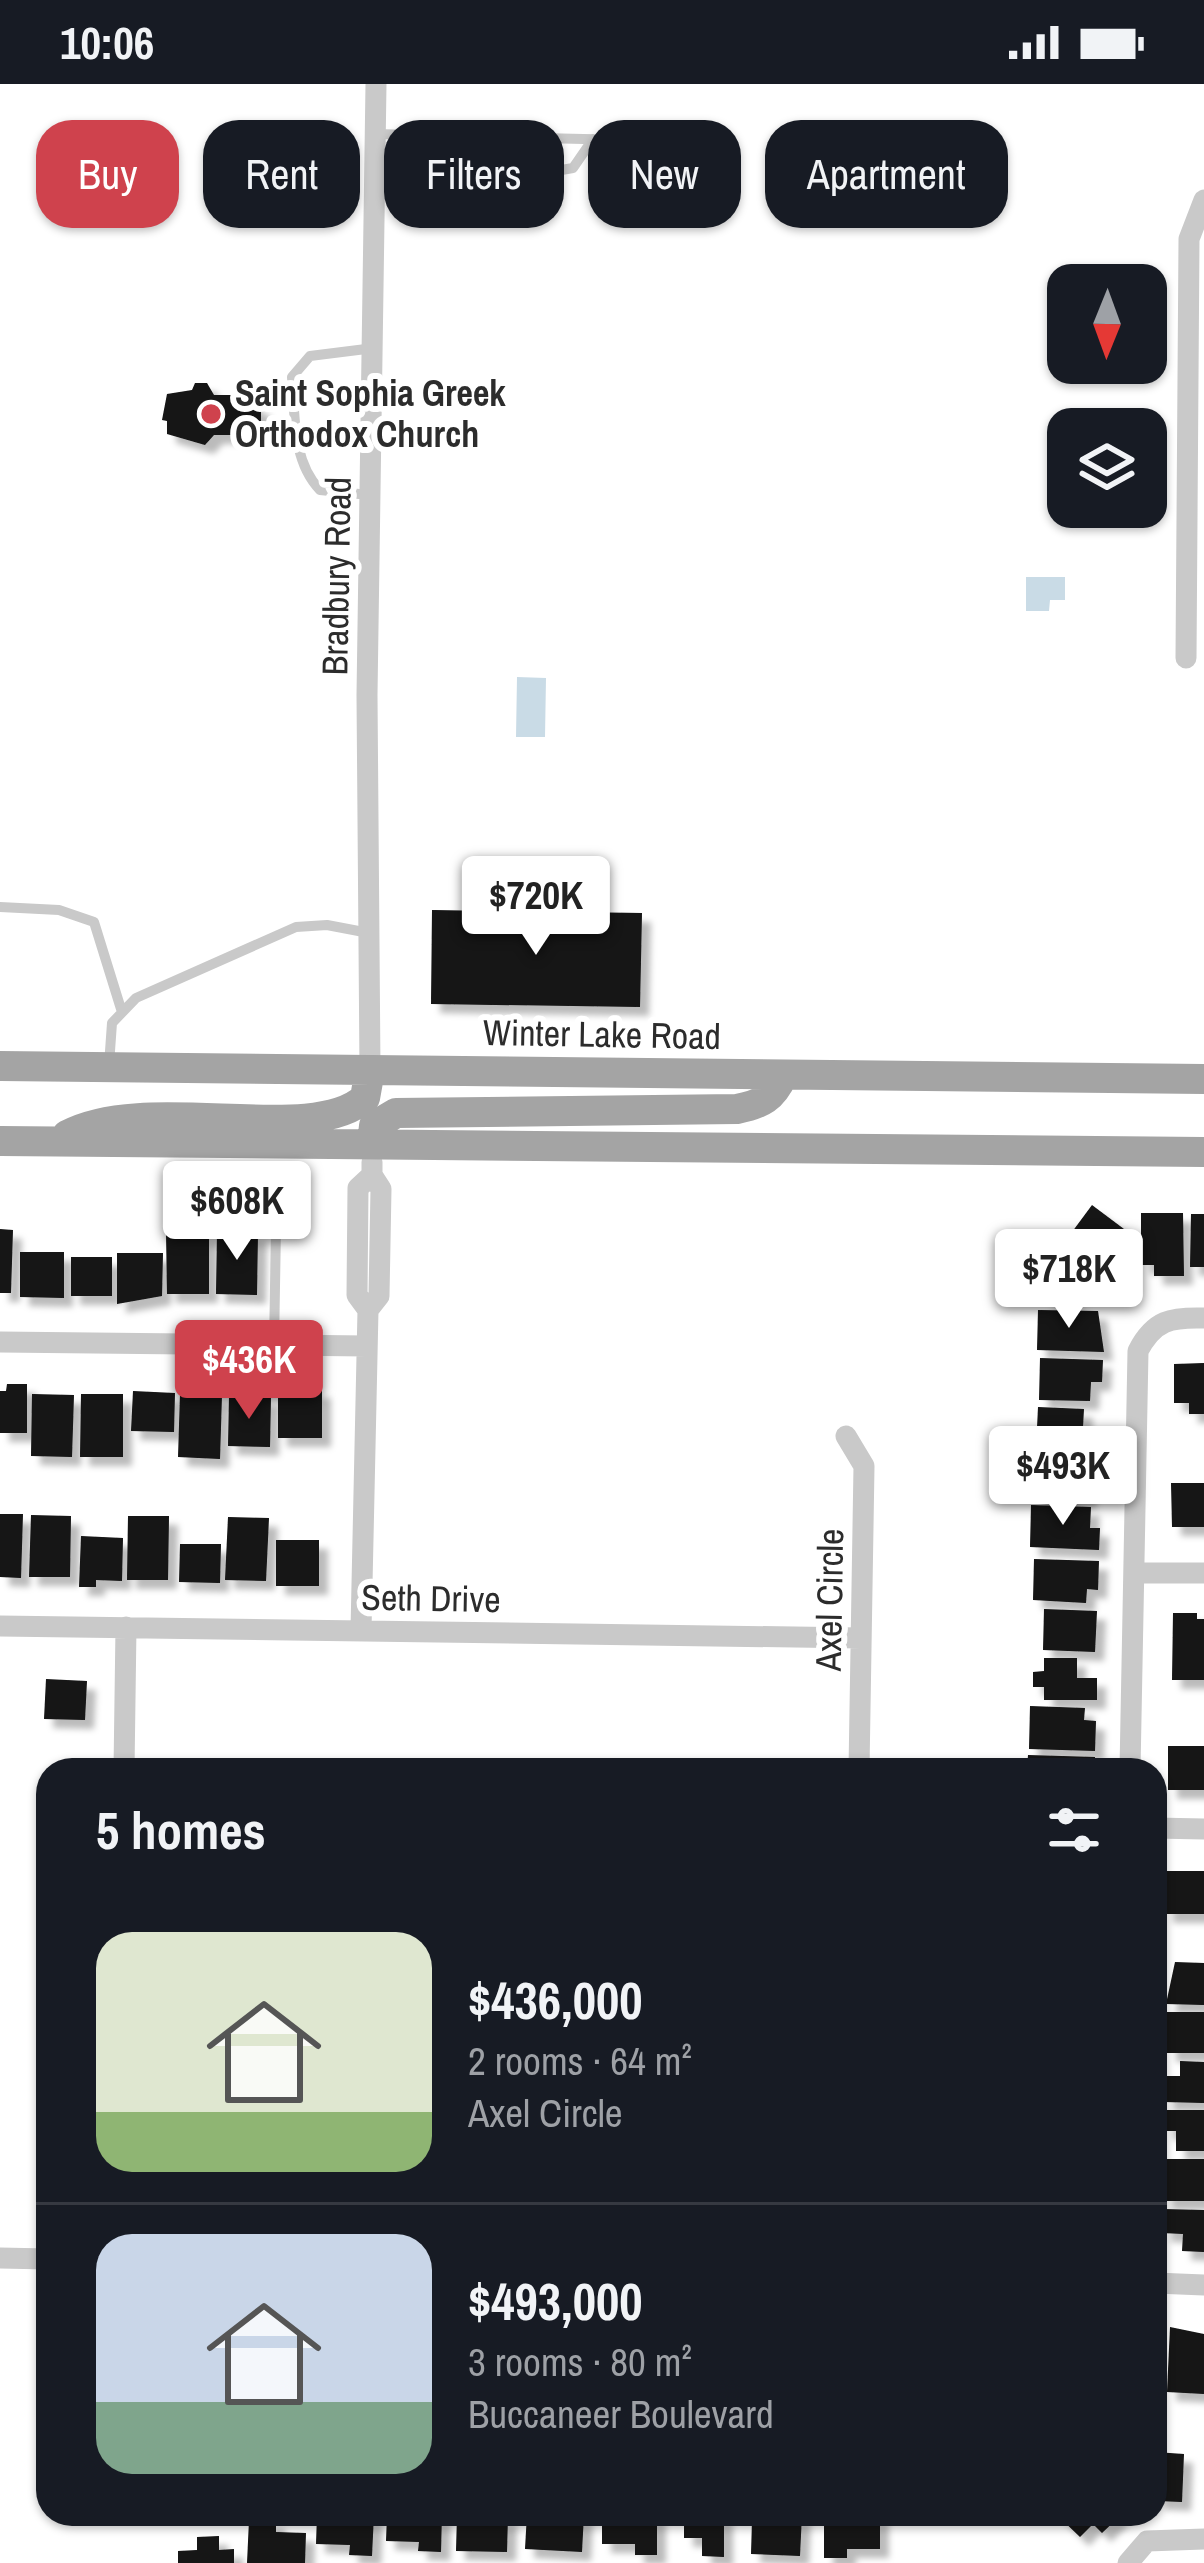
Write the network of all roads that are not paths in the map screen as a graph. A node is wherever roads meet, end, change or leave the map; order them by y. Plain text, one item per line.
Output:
1 (376, 84) edge
2 (375, 134) junction
3 (384, 134) edge
4 (588, 146) edge
5 (564, 169) edge
6 (1204, 200) edge
7 (374, 348) junction
8 (372, 495) junction
9 (1186, 658) dead end
10 (0, 908) edge
11 (369, 933) junction
12 (121, 1009) junction
13 (0, 1066) edge
14 (110, 1068) junction
15 (370, 1070) junction
16 (783, 1075) junction
17 (1204, 1079) edge
18 (0, 1141) edge
19 (55, 1141) junction
20 (372, 1143) junction
21 (1204, 1152) edge
22 (276, 1228) dead end
23 (1204, 1318) edge
24 (0, 1342) edge
25 (274, 1345) junction
26 (368, 1346) junction
27 (846, 1436) dead end
28 (1134, 1573) junction
29 (1204, 1574) edge
30 (0, 1626) edge
31 (126, 1627) junction
32 (361, 1630) junction
33 (861, 1638) junction
34 (124, 1758) edge
35 (859, 1758) edge
36 (1130, 1758) edge
37 (1167, 1828) edge
38 (1204, 1829) edge
39 (0, 2258) edge
40 (36, 2259) edge
41 (1167, 2283) edge
42 (1204, 2285) edge
43 (1204, 2539) edge
44 (1129, 2563) edge

1 - 2 street, Bradbury Road
2 - 3 lane
2 - 7 street, Bradbury Road
4 - 5 lane
6 - 9 street
7 - 8 street, Bradbury Road
7 - 8 lane
8 - 11 street, Bradbury Road
10 - 12 lane
11 - 12 lane
11 - 15 street, Bradbury Road
12 - 14 lane
13 - 14 main road, Winter Lake Road
14 - 15 main road, Winter Lake Road
15 - 16 main road, Winter Lake Road
15 - 19 main road
16 - 17 main road, Winter Lake Road
16 - 20 main road
18 - 19 main road
19 - 20 main road
20 - 21 main road
20 - 26 street
22 - 25 lane
23 - 28 street
24 - 25 street
25 - 26 street
26 - 32 street
27 - 33 street, Axel Circle
28 - 29 street
28 - 36 street
30 - 31 street, Seth Drive
31 - 32 street, Seth Drive
31 - 34 street
32 - 33 street, Seth Drive
33 - 35 street, Axel Circle
37 - 38 street
39 - 40 street
41 - 42 street
43 - 44 street

